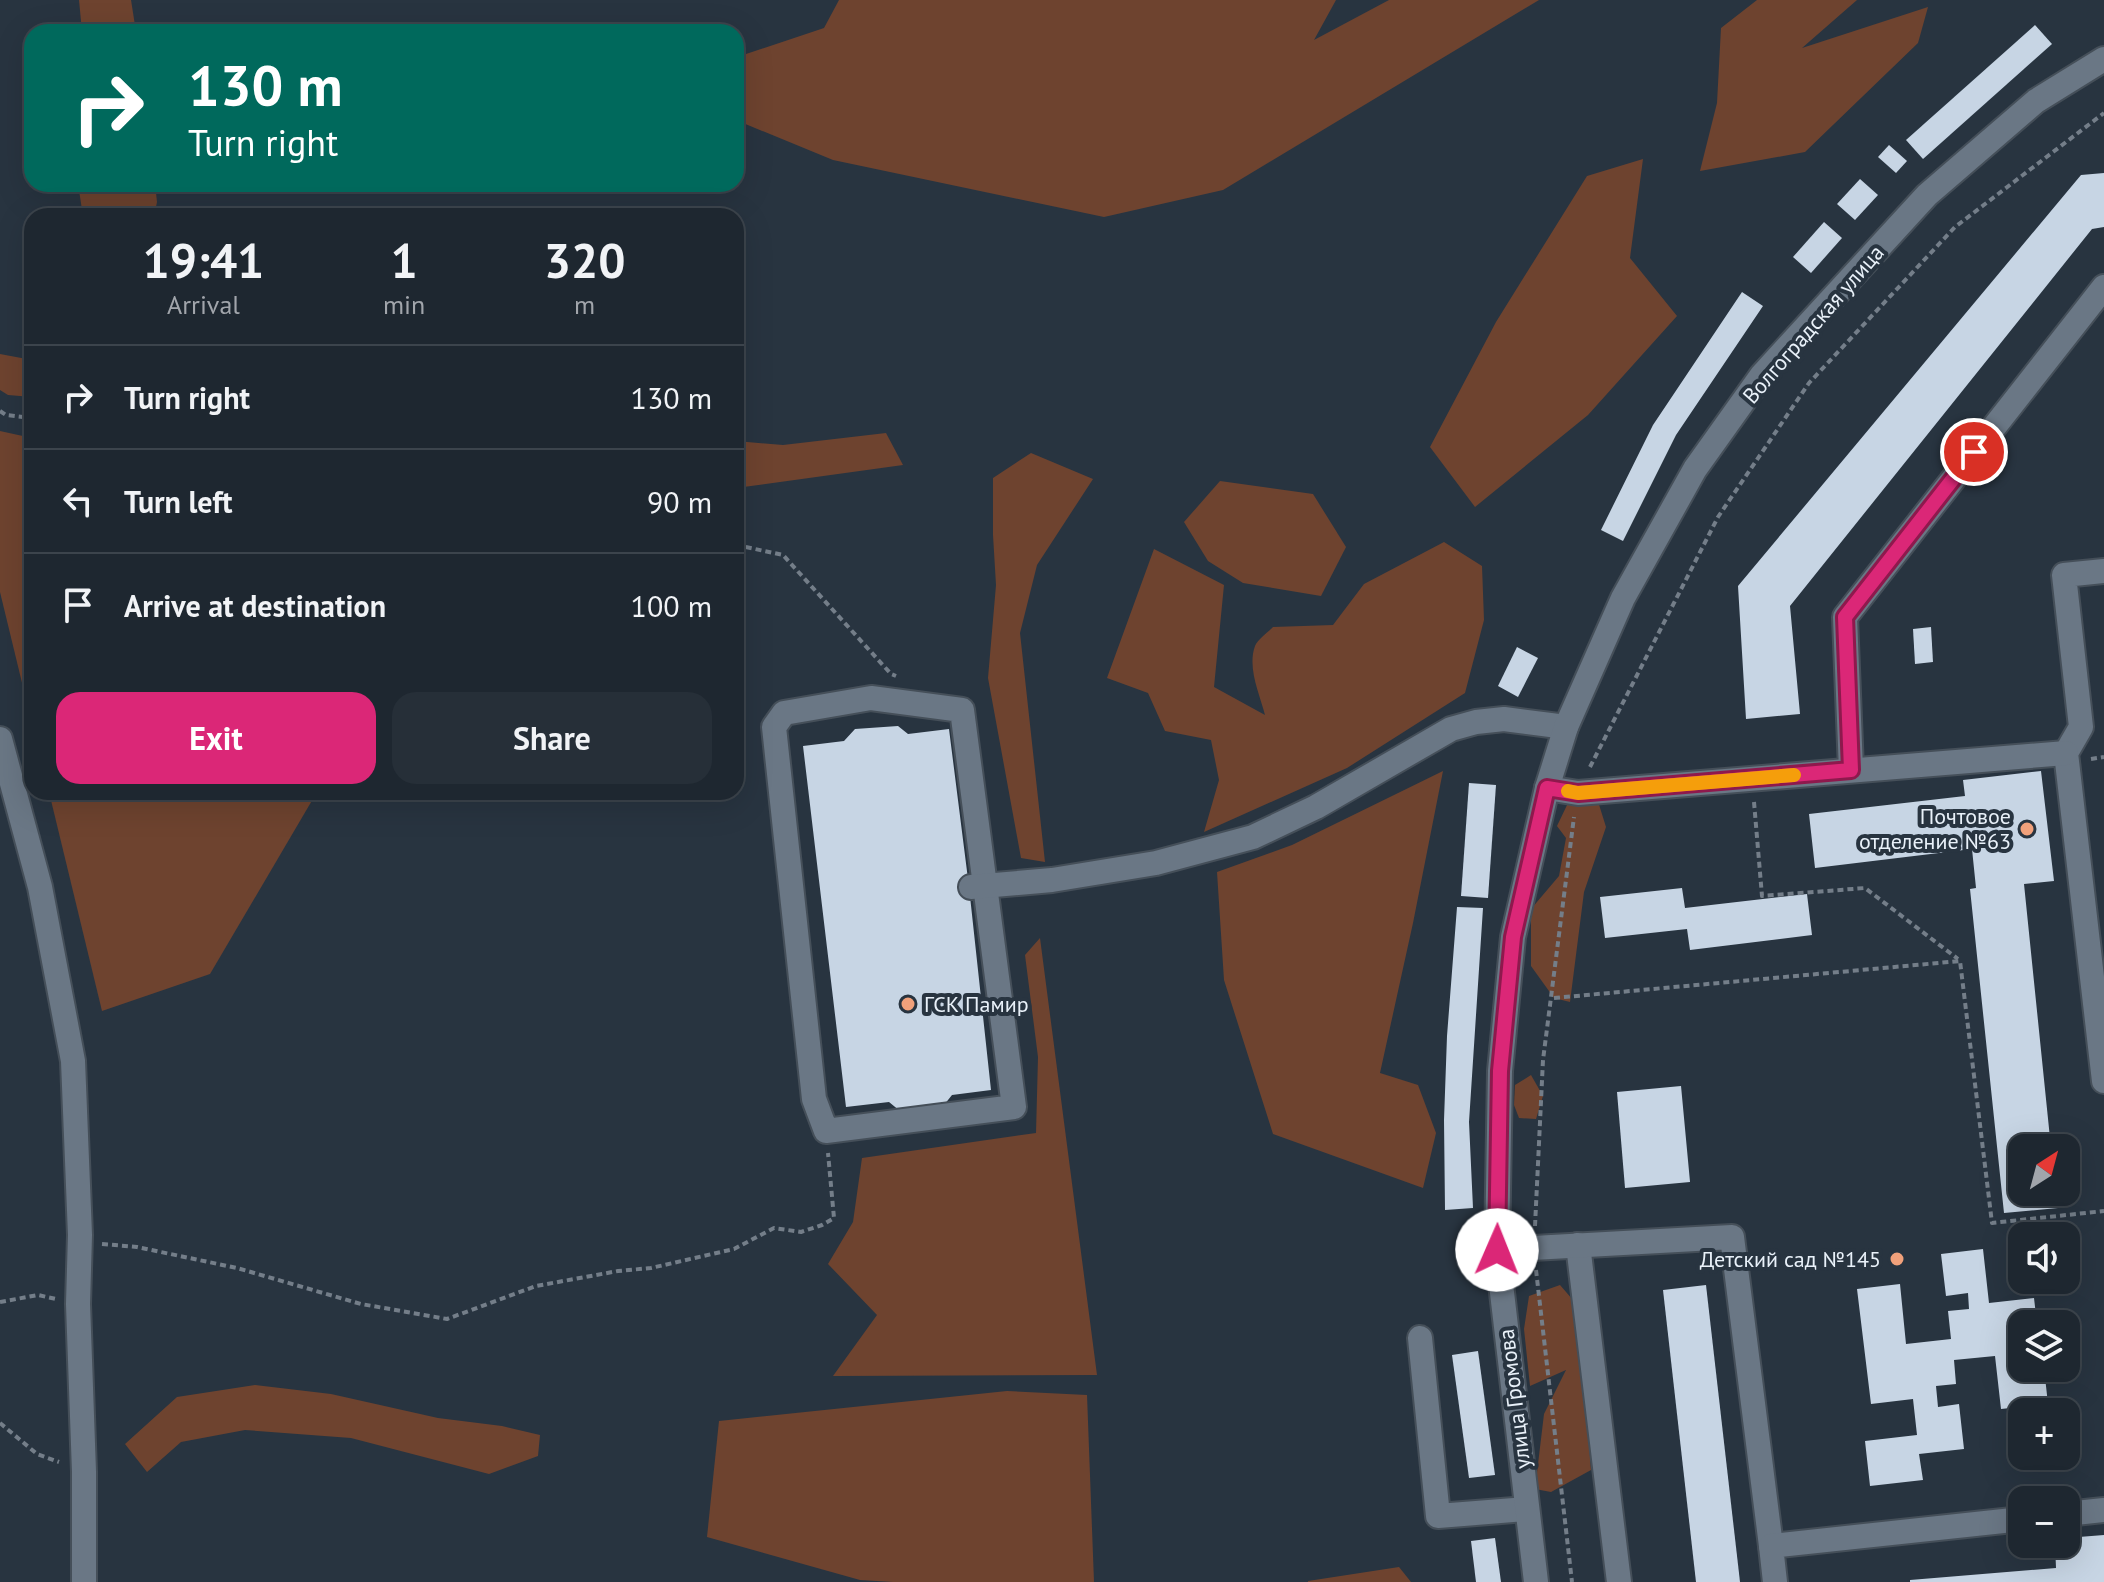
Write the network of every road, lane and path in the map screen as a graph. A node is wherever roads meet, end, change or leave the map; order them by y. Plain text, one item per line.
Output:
1 (2104, 59) edge
2 (2104, 287) edge
3 (0, 411) edge
4 (24, 417) edge
5 (744, 547) edge
6 (2104, 571) edge
7 (905, 681) dead end
8 (1566, 727) junction
9 (0, 739) edge
10 (2066, 753) junction
11 (1851, 770) junction
12 (1751, 778) junction
13 (1547, 788) junction
14 (977, 886) junction
15 (1960, 961) junction
16 (1554, 998) dead end
17 (2104, 1081) edge
18 (826, 1131) junction
19 (2104, 1211) edge
20 (80, 1235) junction
21 (1578, 1245) junction
22 (1497, 1250) junction
23 (0, 1302) edge
24 (78, 1304) junction
25 (1420, 1338) dead end
26 (0, 1423) edge
27 (84, 1472) junction
28 (1527, 1509) junction
29 (2104, 1510) edge
30 (2080, 1513) edge
31 (2008, 1521) edge
32 (1771, 1546) junction
33 (84, 1582) edge
34 (1536, 1582) edge
35 (1619, 1582) edge
36 (1775, 1582) edge

1 - 8 street, Волгоградская улица
2 - 11 street
3 - 4 path
5 - 7 path
6 - 10 street
8 - 13 street, Волгоградская улица
8 - 14 street
9 - 20 street
10 - 11 street
10 - 17 street
11 - 12 street
12 - 13 street
12 - 15 path
13 - 22 street, улица Громова
14 - 18 street
14 - 18 street
15 - 16 path
15 - 19 path
18 - 20 path
20 - 24 street
21 - 22 street
21 - 32 street
21 - 35 street
22 - 28 street, улица Громова
23 - 24 path
24 - 27 street
25 - 28 street
26 - 27 path
27 - 33 street
28 - 34 street, улица Громова
29 - 30 street
31 - 32 street
32 - 36 street

